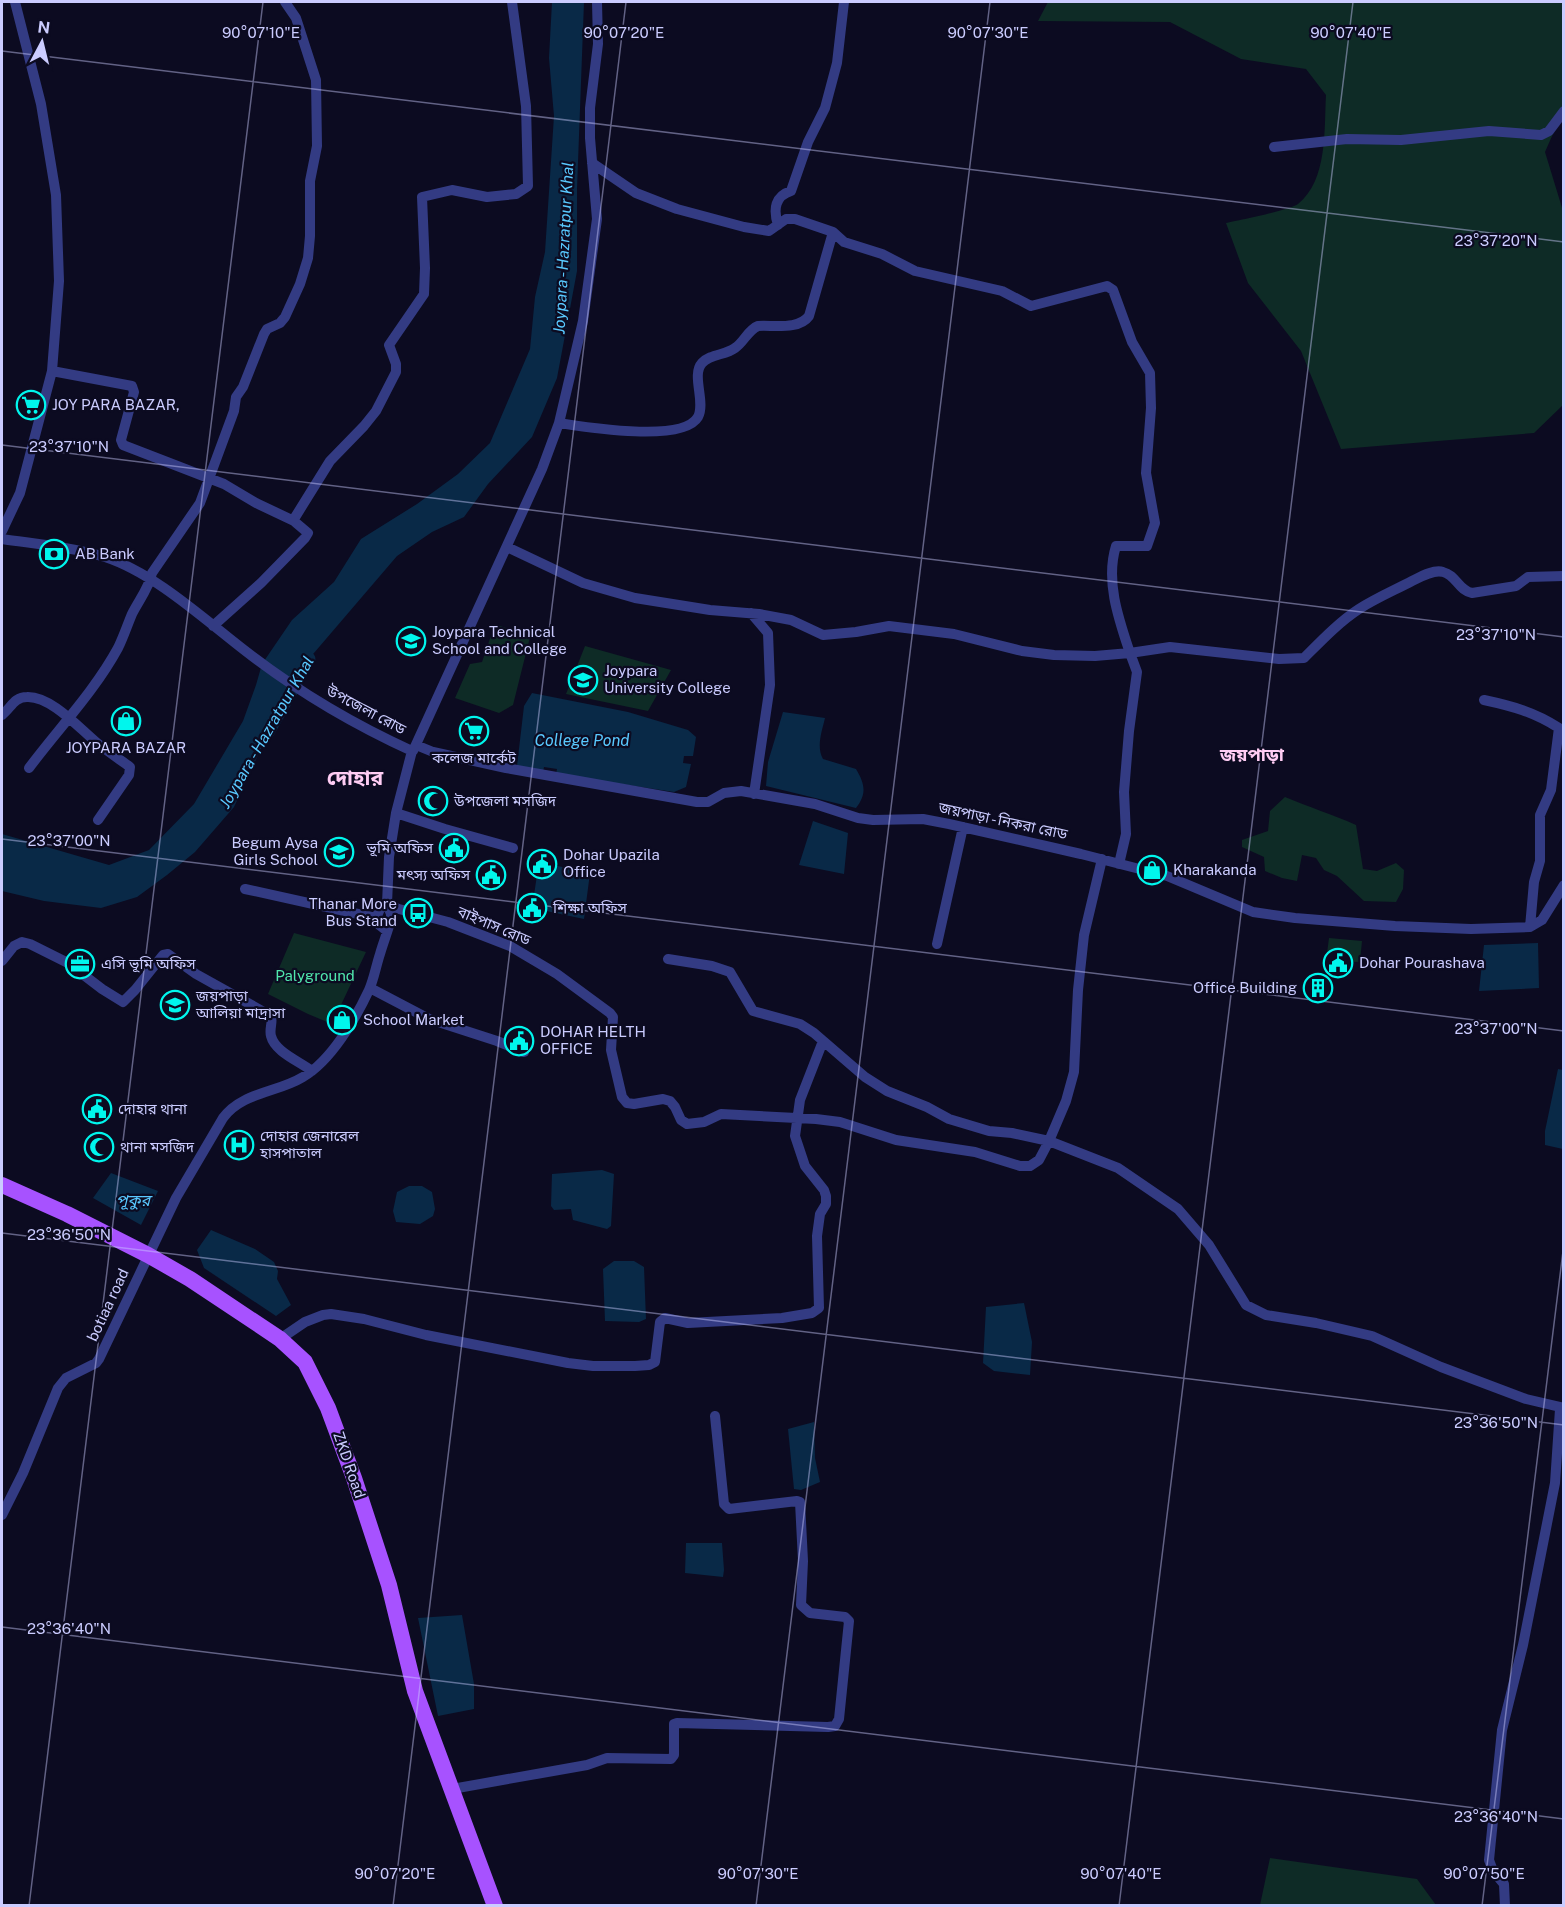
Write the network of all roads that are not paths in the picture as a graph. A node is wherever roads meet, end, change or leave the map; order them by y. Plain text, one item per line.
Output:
1 (15, 2) edge
2 (285, 2) edge
3 (512, 2) edge
4 (597, 2) edge
5 (844, 2) edge
6 (1563, 111) edge
7 (1274, 147) dead end
8 (592, 163) junction
9 (778, 225) junction
10 (833, 232) junction
11 (52, 371) junction
12 (559, 423) junction
13 (209, 478) junction
14 (294, 520) junction
15 (2, 531) edge
16 (2, 539) edge
17 (507, 547) junction
18 (1563, 576) edge
19 (151, 580) junction
20 (751, 613) junction
21 (213, 626) junction
22 (1130, 653) junction
23 (1484, 700) dead end
24 (2, 715) edge
25 (70, 719) junction
26 (414, 748) junction
27 (29, 768) dead end
28 (754, 794) junction
29 (396, 813) junction
30 (98, 820) dead end
31 (963, 827) junction
32 (513, 848) dead end
33 (1102, 859) junction
34 (1119, 864) junction
35 (1563, 885) edge
36 (245, 889) dead end
37 (387, 904) junction
38 (376, 918) junction
39 (1530, 927) junction
40 (387, 932) junction
41 (937, 944) dead end
42 (668, 959) dead end
43 (2, 961) edge
44 (370, 988) junction
45 (824, 1041) junction
46 (524, 1052) dead end
47 (312, 1071) junction
48 (796, 1119) junction
49 (1049, 1141) junction
50 (2, 1185) edge
51 (148, 1255) junction
52 (280, 1339) junction
53 (1562, 1408) edge
54 (715, 1416) dead end
55 (2, 1515) edge
56 (452, 1789) junction
57 (495, 1905) edge
58 (1505, 1905) edge

1 - 11 street
2 - 13 street
3 - 14 street
4 - 8 street
5 - 9 street
6 - 7 street
8 - 9 street
8 - 12 street
9 - 10 street
10 - 12 street
10 - 22 street
11 - 13 street
11 - 15 street
12 - 17 street
13 - 14 street
13 - 19 street
14 - 21 street
16 - 19 street, উপজেলা রোড
17 - 20 street
17 - 26 street
18 - 22 street
19 - 21 street, উপজেলা রোড
19 - 25 street
20 - 22 street
20 - 28 street
21 - 26 street, উপজেলা রোড
22 - 34 street
23 - 39 street
24 - 25 street
25 - 27 street
25 - 30 street
26 - 28 street, জয়পাড়া - নিকরা রোড
26 - 29 street, উপজেলা রোড
28 - 31 street, জয়পাড়া - নিকরা রোড
29 - 32 street
29 - 37 street, উপজেলা রোড
31 - 33 street, জয়পাড়া - নিকরা রোড
31 - 41 street
33 - 34 street, জয়পাড়া - নিকরা রোড
33 - 49 street
34 - 39 street, জয়পাড়া - নিকরা রোড
35 - 39 street
36 - 38 street
37 - 38 street
37 - 40 street, উপজেলা রোড
37 - 48 street, বাইপাস রোড
38 - 40 street
40 - 44 street, উপজেলা রোড
42 - 45 street
43 - 47 street
44 - 46 street
44 - 47 street, উপজেলা রোড
45 - 48 street
45 - 49 street
47 - 51 street, উপজেলা রোড
48 - 49 street
48 - 52 street
49 - 53 street
50 - 51 main road, ZKD Road
51 - 52 main road, ZKD Road
51 - 55 street, botiaa road
52 - 56 main road, ZKD Road
53 - 58 street
54 - 56 street
56 - 57 main road, ZKD Road

